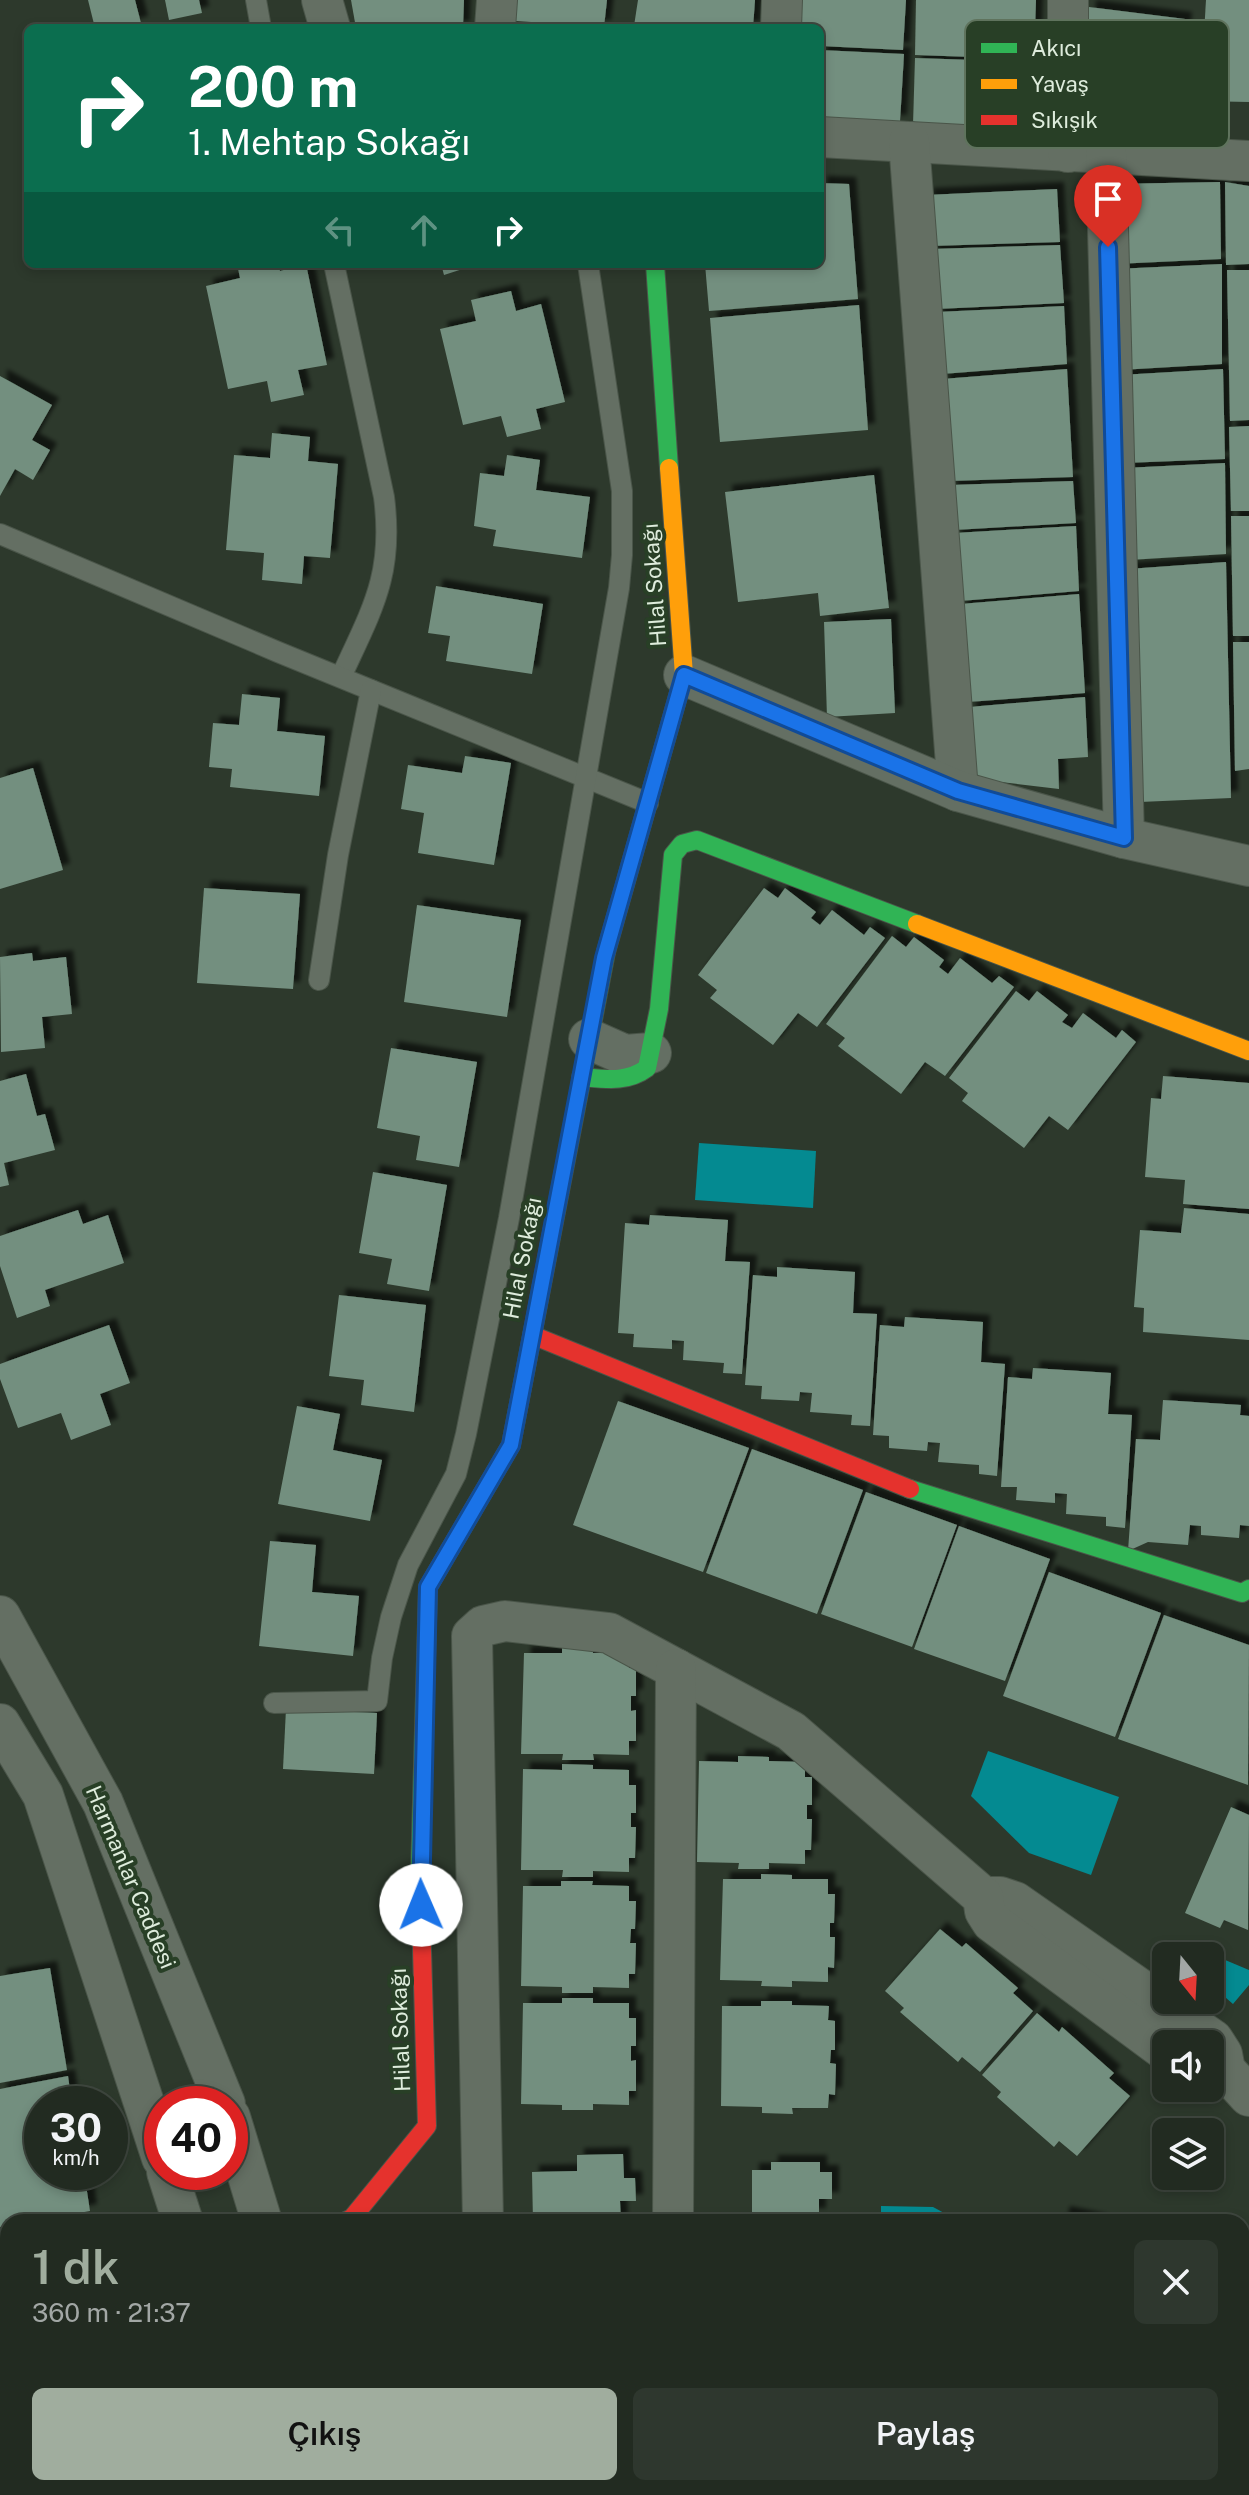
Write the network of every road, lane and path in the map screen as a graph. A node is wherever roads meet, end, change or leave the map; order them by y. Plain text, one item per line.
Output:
1 (256, 0) edge
2 (322, 0) edge
3 (497, 0) edge
4 (782, 0) edge
5 (1068, 0) edge
6 (1070, 20) edge
7 (260, 24) edge
8 (329, 24) edge
9 (495, 24) edge
10 (781, 24) edge
11 (824, 137) edge
12 (909, 142) junction
13 (965, 145) edge
14 (1016, 148) edge
15 (1086, 148) edge
16 (1087, 152) junction
17 (1249, 161) edge
18 (335, 268) edge
19 (589, 268) edge
20 (655, 268) edge
21 (0, 534) edge
22 (684, 675) junction
23 (341, 677) junction
24 (371, 690) junction
25 (587, 778) junction
26 (958, 791) junction
27 (648, 803) junction
28 (1124, 838) junction
29 (1249, 866) edge
30 (319, 980) dead end
31 (1249, 1051) edge
32 (651, 1053) joint
33 (585, 1058) junction
34 (532, 1335) junction
35 (1249, 1589) edge
36 (0, 1616) edge
37 (676, 1669) junction
38 (274, 1703) dead end
39 (0, 1724) edge
40 (983, 1897) junction
41 (1152, 2041) edge
42 (1228, 2079) edge
43 (217, 2086) edge
44 (144, 2103) edge
45 (248, 2176) edge
46 (173, 2190) edge
47 (180, 2214) edge
48 (260, 2214) edge
49 (355, 2214) edge
50 (483, 2214) edge
51 (673, 2214) edge

1 - 7 lane
2 - 8 street
3 - 9 street
4 - 10 street
5 - 6 street
11 - 12 street
12 - 13 street
12 - 26 street
14 - 16 street
15 - 16 street
16 - 17 street
16 - 28 street
18 - 23 lane
19 - 25 lane
20 - 22 street, Hilal Sokağı
21 - 23 lane
22 - 26 street
22 - 27 street, Hilal Sokağı
23 - 24 lane
24 - 25 lane
24 - 30 lane
25 - 27 lane
25 - 38 lane
26 - 28 street
27 - 33 street, Hilal Sokağı
28 - 29 street
31 - 32 street
32 - 33 street
33 - 34 street, Hilal Sokağı
34 - 35 street
34 - 49 street, Hilal Sokağı
36 - 43 street, Harmanlar Caddesi
37 - 40 street
37 - 50 street
37 - 51 street
39 - 44 street
40 - 41 street
40 - 42 street
45 - 48 street, Harmanlar Caddesi
46 - 47 street

